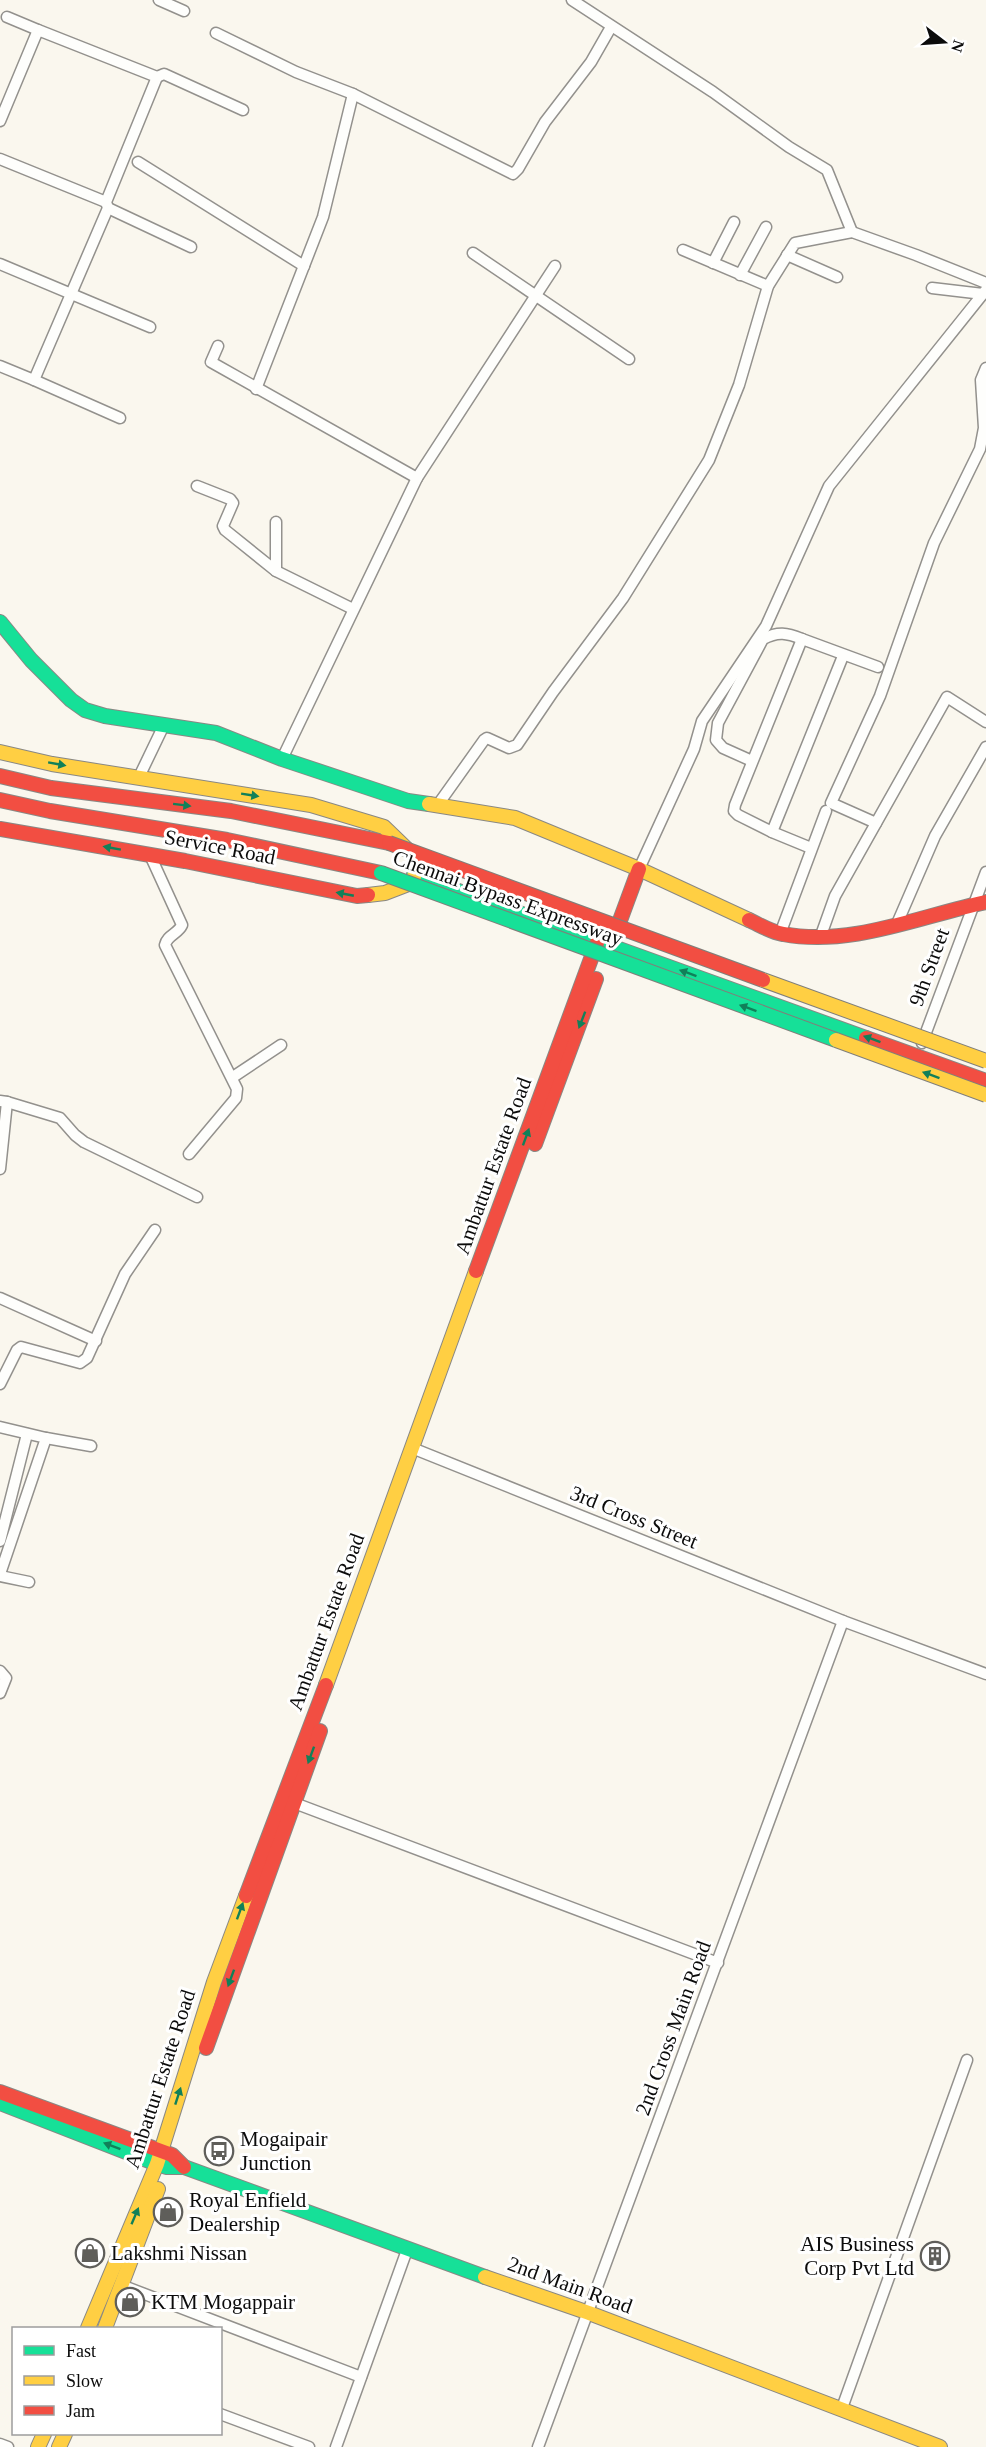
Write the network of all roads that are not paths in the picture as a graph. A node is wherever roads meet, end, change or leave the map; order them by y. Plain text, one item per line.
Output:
1 (159, 0) edge
2 (572, 0) edge
3 (184, 11) dead end
4 (7, 16) dead end
5 (611, 27) junction
6 (38, 30) junction
7 (216, 33) dead end
8 (157, 77) junction
9 (353, 94) junction
10 (243, 110) dead end
11 (0, 121) edge
12 (0, 159) edge
13 (138, 162) dead end
14 (107, 205) junction
15 (734, 222) dead end
16 (766, 227) dead end
17 (852, 232) junction
18 (191, 247) dead end
19 (683, 250) dead end
20 (473, 253) dead end
21 (787, 255) junction
22 (713, 263) junction
23 (0, 264) edge
24 (304, 266) junction
25 (555, 266) dead end
26 (740, 275) junction
27 (837, 277) dead end
28 (768, 286) junction
29 (932, 288) dead end
30 (985, 289) edge
31 (70, 293) junction
32 (535, 296) junction
33 (150, 327) dead end
34 (218, 346) dead end
35 (629, 359) dead end
36 (0, 366) edge
37 (986, 368) edge
38 (34, 380) junction
39 (256, 389) junction
40 (120, 418) dead end
41 (417, 478) junction
42 (197, 486) dead end
43 (276, 522) dead end
44 (276, 571) junction
45 (353, 609) junction
46 (0, 622) edge
47 (802, 639) junction
48 (843, 656) junction
49 (878, 668) dead end
50 (986, 722) edge
51 (164, 725) junction
52 (986, 747) edge
53 (0, 752) edge
54 (282, 759) junction
55 (752, 761) junction
56 (0, 776) edge
57 (139, 777) junction
58 (0, 800) edge
59 (437, 806) junction
60 (826, 811) dead end
61 (876, 823) junction
62 (0, 829) edge
63 (772, 832) junction
64 (811, 848) junction
65 (150, 855) junction
66 (639, 869) junction
67 (416, 870) junction
68 (986, 872) edge
69 (979, 903) edge
70 (896, 926) junction
71 (780, 934) junction
72 (607, 936) junction
73 (820, 938) junction
74 (280, 1045) dead end
75 (920, 1049) junction
76 (986, 1061) edge
77 (986, 1067) edge
78 (233, 1077) junction
79 (986, 1081) edge
80 (986, 1095) edge
81 (4, 1102) edge
82 (189, 1155) dead end
83 (0, 1169) edge
84 (197, 1197) dead end
85 (155, 1230) dead end
86 (0, 1298) edge
87 (96, 1341) junction
88 (0, 1384) edge
89 (0, 1427) edge
90 (27, 1434) junction
91 (46, 1438) junction
92 (91, 1446) dead end
93 (416, 1450) junction
94 (0, 1541) edge
95 (0, 1575) edge
96 (29, 1582) dead end
97 (843, 1621) junction
98 (0, 1671) edge
99 (986, 1674) edge
100 (0, 1693) edge
101 (288, 1800) junction
102 (718, 1963) junction
103 (967, 2060) dead end
104 (0, 2092) edge
105 (0, 2103) edge
106 (164, 2159) junction
107 (407, 2250) junction
108 (121, 2284) junction
109 (589, 2313) junction
110 (88, 2327) edge
111 (105, 2327) edge
112 (361, 2377) junction
113 (842, 2408) junction
114 (222, 2415) edge
115 (0, 2444) edge
116 (8, 2447) edge
117 (309, 2447) edge
118 (336, 2447) edge
119 (538, 2447) edge
120 (939, 2447) edge

1 - 3 street
2 - 5 street
4 - 6 street
5 - 9 street
5 - 17 street
6 - 8 street
6 - 11 street
7 - 9 street
8 - 10 street
8 - 14 street
9 - 24 street
12 - 14 street
13 - 24 street
14 - 18 street
14 - 31 street
15 - 22 street
16 - 26 street
17 - 21 street
17 - 30 street
19 - 22 street
20 - 32 street
21 - 27 street
21 - 28 street
22 - 26 street
23 - 31 street
24 - 39 street
25 - 32 street
26 - 28 street
28 - 59 street
29 - 30 street
30 - 66 street
31 - 33 street
31 - 38 street
32 - 35 street
32 - 41 street
34 - 39 street
36 - 38 street
37 - 61 street
38 - 40 street
39 - 41 street
41 - 45 street
42 - 44 street
43 - 44 street
44 - 45 street
45 - 54 street
46 - 51 main road
47 - 48 street
47 - 55 street
47 - 55 street
48 - 49 street
48 - 63 street
50 - 61 street
51 - 54 main road
51 - 57 street
52 - 70 street
53 -> 57 main road
54 - 59 main road
55 - 63 street
56 -> 76 main road, Chennai Bypass Expressway, bridge
57 -> 67 main road
80 -> 58 main road, Chennai Bypass Expressway, bridge
59 - 66 main road
60 - 64 street
61 - 73 street
65 -> 62 main road, Service Road
63 - 64 street
64 - 71 street
67 -> 65 main road, Service Road
65 - 78 street
66 - 71 main road
66 - 72 main road, Ambattur Estate Road
67 - 72 main road
68 - 69 street, 9th Street
69 - 70 main road
69 - 75 street, 9th Street
70 - 73 main road
71 - 73 main road
72 - 75 main road
72 - 93 main road, Ambattur Estate Road
74 - 78 street
75 - 77 main road
75 - 79 main road
78 - 82 street
81 - 83 street
81 - 84 street
85 - 87 street
86 - 87 street
87 - 88 street
89 - 90 street
90 - 91 street
90 - 94 street
91 - 92 street
91 - 95 street
93 - 97 street, 3rd Cross Street
93 - 101 main road, Ambattur Estate Road
95 - 96 street
97 - 99 street, 3rd Cross Street
97 - 102 street, 2nd Cross Main Road
98 - 100 street
101 - 102 street
101 - 106 main road, Ambattur Estate Road
102 - 109 street, 2nd Cross Main Road
103 - 113 street
104 - 106 main road
106 -> 105 main road
106 - 107 main road, 2nd Main Road
106 - 108 main road, Ambattur Estate Road
110 -> 106 main road, Ambattur Estate Road
107 - 109 main road, 2nd Main Road
107 - 112 street
108 - 111 main road, Ambattur Estate Road
108 - 112 street
109 - 113 main road, 2nd Main Road
109 - 119 street, 2nd Cross Main Road
112 - 118 street
113 - 120 main road, 2nd Main Road
114 - 117 street
115 - 116 street

